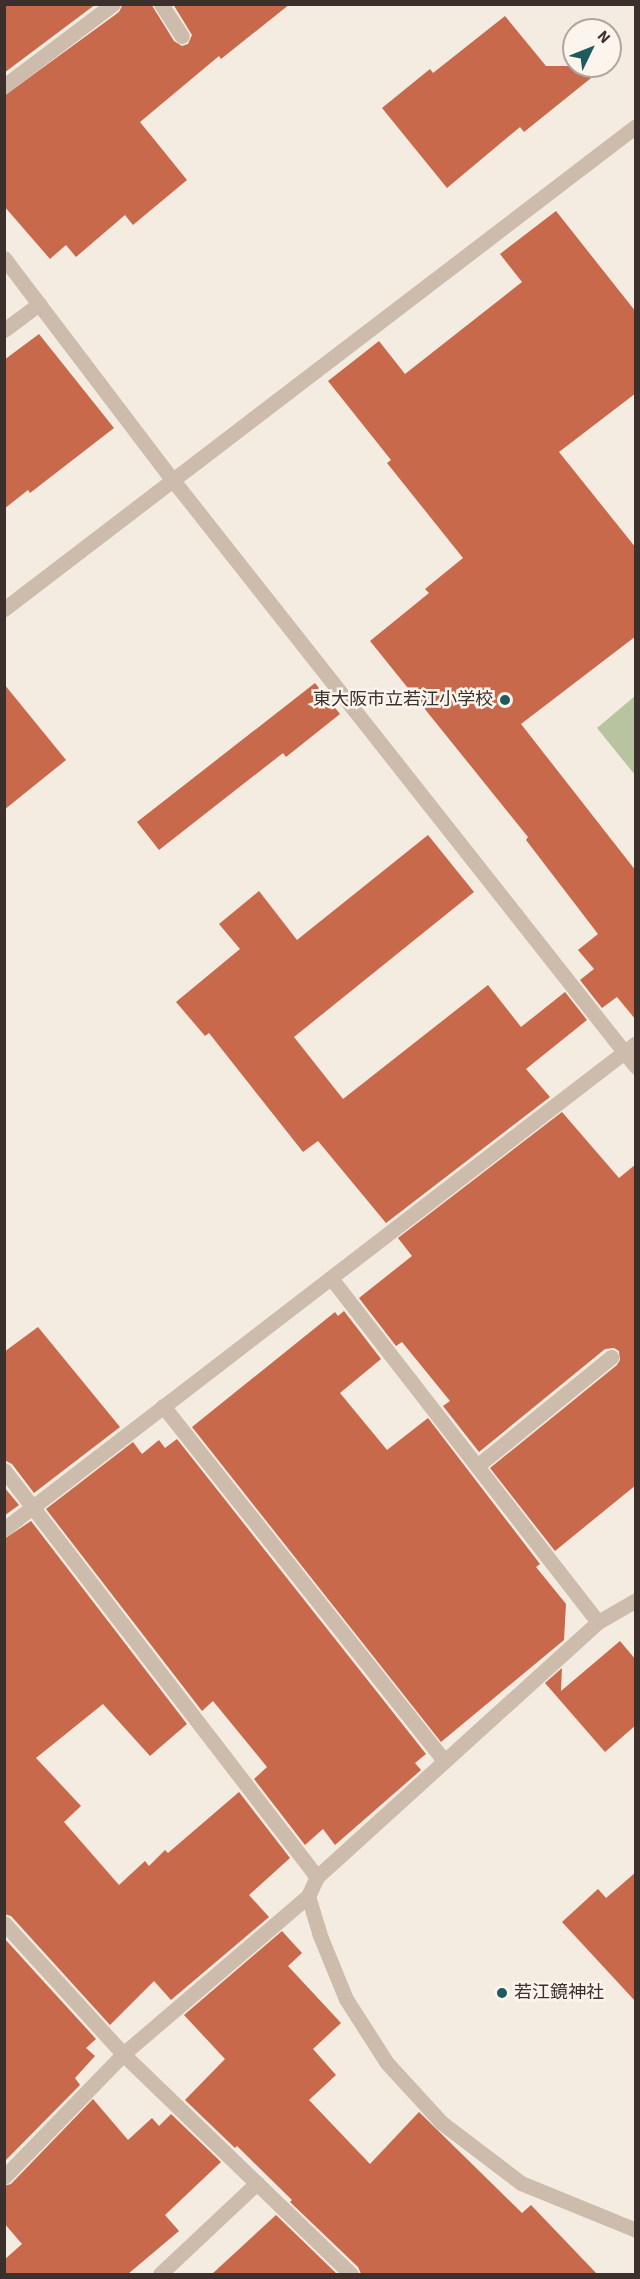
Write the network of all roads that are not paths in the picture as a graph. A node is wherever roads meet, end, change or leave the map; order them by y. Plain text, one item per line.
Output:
1 (113, 4) edge
2 (161, 4) edge
3 (182, 36) dead end
4 (4, 86) edge
5 (636, 126) edge
6 (4, 258) edge
7 (39, 304) junction
8 (4, 330) edge
9 (172, 479) junction
10 (4, 609) edge
11 (630, 1048) edge
12 (636, 1067) edge
13 (331, 1278) junction
14 (611, 1357) dead end
15 (164, 1406) junction
16 (477, 1466) junction
17 (4, 1470) edge
18 (33, 1507) junction
19 (4, 1529) edge
20 (636, 1600) edge
21 (598, 1622) junction
22 (444, 1761) junction
23 (317, 1877) junction
24 (308, 1896) junction
25 (4, 1923) edge
26 (123, 2054) junction
27 (4, 2177) edge
28 (257, 2183) junction
29 (636, 2230) edge
30 (160, 2274) edge
31 (351, 2274) edge

1 - 4 street
2 - 3 street
5 - 9 street
6 - 7 street
7 - 8 street
7 - 9 street
9 - 10 street
9 - 11 street
11 - 12 street
11 - 13 street
13 - 15 street
13 - 16 street
14 - 16 street
15 - 18 street
15 - 22 street
16 - 21 street
17 - 18 street
18 - 19 street
18 - 23 street
20 - 21 street
21 - 22 street
22 - 23 street
23 - 24 street
24 - 26 street
24 - 29 street
25 - 26 street
26 - 27 street
26 - 28 street
28 - 30 street
28 - 31 street

